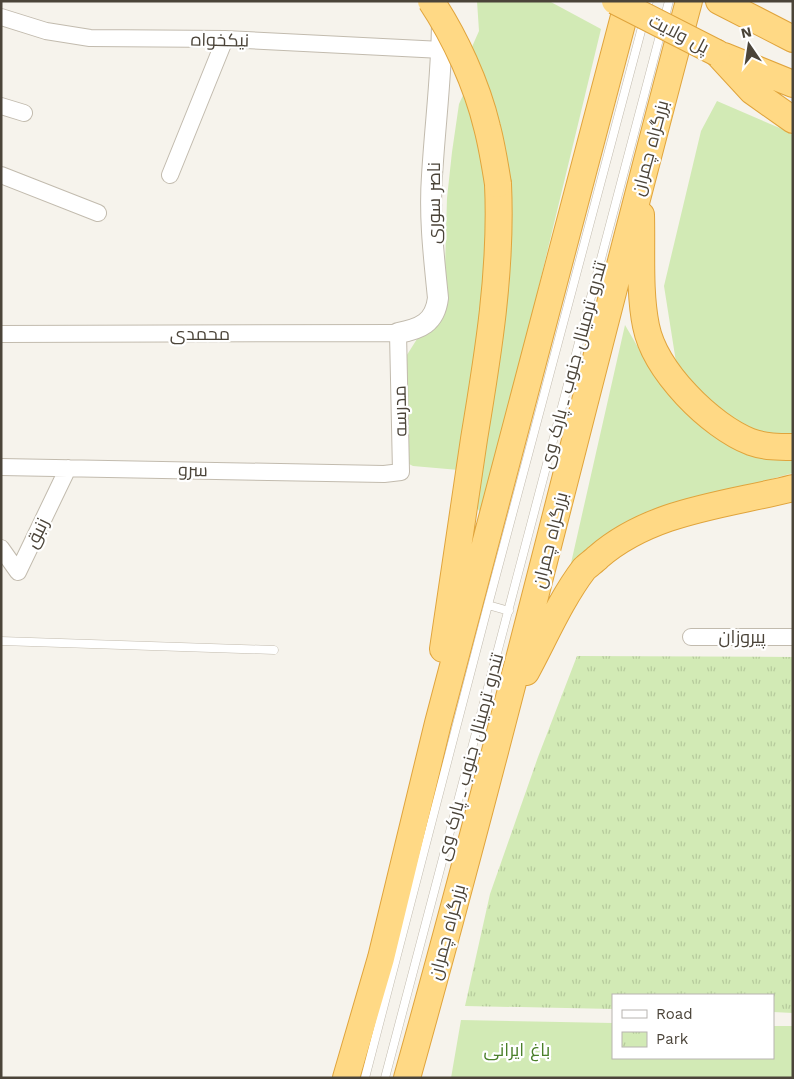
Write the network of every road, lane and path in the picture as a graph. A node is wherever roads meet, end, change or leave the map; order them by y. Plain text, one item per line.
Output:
1 (431, 1) edge
2 (442, 1) edge
3 (649, 1) edge
4 (669, 1) edge
5 (689, 1) edge
6 (720, 1) edge
7 (621, 7) edge
8 (1, 16) edge
9 (786, 31) edge
10 (224, 39) junction
11 (442, 50) junction
12 (717, 53) junction
13 (793, 84) edge
14 (1, 106) edge
15 (24, 114) dead end
16 (793, 120) edge
17 (1, 175) edge
18 (170, 175) dead end
19 (641, 183) junction
20 (98, 213) dead end
21 (398, 333) junction
22 (1, 334) edge
23 (793, 447) edge
24 (1, 467) edge
25 (68, 468) junction
26 (384, 474) joint
27 (793, 488) edge
28 (1, 548) edge
29 (488, 605) junction
30 (509, 611) junction
31 (691, 637) dead end
32 (793, 638) edge
33 (1, 641) edge
34 (274, 650) dead end
35 (507, 708) junction
36 (438, 723) junction
37 (346, 1078) edge
38 (365, 1078) edge
39 (385, 1078) edge
40 (407, 1078) edge

1 - 36 highway, bridge
2 - 11 street, ناصر سوری
3 - 29 lane
4 - 30 lane, تندرو ترمینال جنوب ـ پارک وی
5 - 19 highway, بزرگراه چمران
6 - 9 highway
7 - 12 highway, پل ولایت, bridge
7 - 36 highway
8 - 10 street, نیکخواه
10 - 11 street, نیکخواه
10 - 18 street
11 - 21 street, ناصر سوری
12 - 13 highway, پل ولایت
12 - 16 highway
14 - 15 street
17 - 20 street
19 - 23 highway
19 - 35 highway, بزرگراه چمران
21 - 22 street, محمدی
21 - 26 street, مدرسه
24 - 25 street, سرو
25 - 26 street, سرو
25 - 28 street, زنبق
27 - 35 highway
29 - 30 lane
29 - 38 lane
30 - 39 lane, تندرو ترمینال جنوب ـ پارک وی
31 - 32 street, پیروزان
33 - 34 lane
35 - 40 highway, بزرگراه چمران
36 - 37 highway

